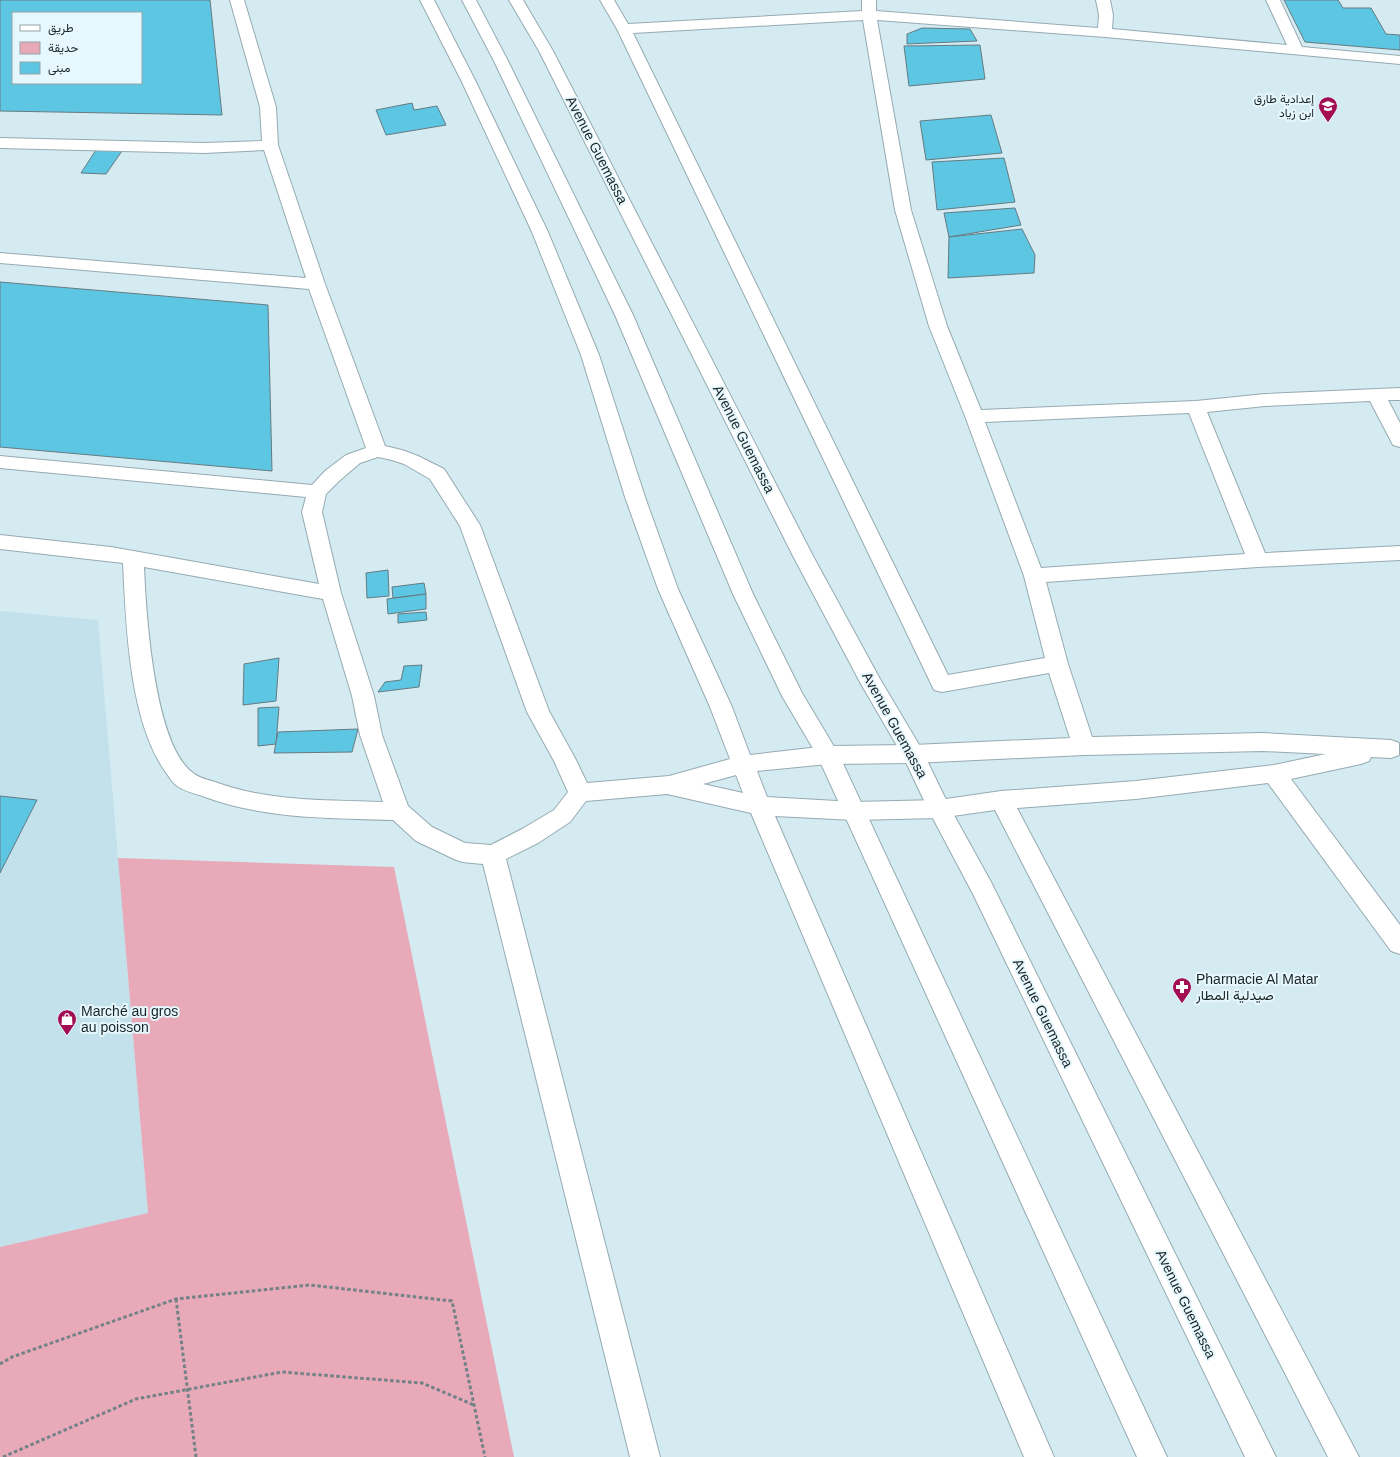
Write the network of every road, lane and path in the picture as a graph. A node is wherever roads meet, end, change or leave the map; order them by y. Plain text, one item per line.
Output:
1 (237, 0) edge
2 (427, 0) edge
3 (469, 0) edge
4 (516, 0) edge
5 (607, 0) edge
6 (1103, 0) edge
7 (1273, 0) edge
8 (869, 8) edge
9 (624, 29) junction
10 (1105, 33) junction
11 (1297, 51) junction
12 (1400, 60) edge
13 (0, 143) edge
14 (270, 145) junction
15 (0, 258) edge
16 (316, 284) junction
17 (1400, 394) edge
18 (1376, 395) junction
19 (1196, 407) junction
20 (974, 416) junction
21 (1400, 441) edge
22 (376, 450) junction
23 (0, 462) edge
24 (317, 492) junction
25 (0, 542) edge
26 (1400, 553) edge
27 (133, 558) junction
28 (1258, 560) junction
29 (1034, 576) junction
30 (332, 593) junction
31 (1057, 664) junction
32 (1084, 746) junction
33 (1395, 749) edge
34 (913, 754) junction
35 (828, 755) junction
36 (744, 764) junction
37 (1274, 774) junction
38 (669, 786) junction
39 (580, 792) junction
40 (1001, 800) junction
41 (759, 806) junction
42 (940, 809) junction
43 (398, 811) junction
44 (854, 811) junction
45 (493, 855) junction
46 (1400, 944) edge
47 (176, 1299) junction
48 (0, 1364) edge
49 (188, 1390) junction
50 (474, 1405) junction
51 (4, 1457) edge
52 (196, 1457) edge
53 (485, 1457) edge
54 (645, 1457) edge
55 (1039, 1457) edge
56 (1152, 1457) edge
57 (1261, 1457) edge
58 (1344, 1457) edge

1 - 14 street
2 - 36 street
3 - 35 street
4 - 34 street, Avenue Guemassa
5 - 9 street
6 - 10 street
7 - 11 street
8 - 9 street
8 - 10 street
8 - 20 street
9 - 31 street
10 - 11 street
11 - 12 street
13 - 14 street
14 - 16 street
15 - 16 street
16 - 22 street
17 - 18 street
18 - 19 street
18 - 21 street
19 - 20 street
19 - 28 street
20 - 29 street
22 - 24 street
22 - 39 street
23 - 24 street
24 - 30 street
25 - 27 street
26 - 28 street
27 - 30 street
27 - 43 street
28 - 29 street
29 - 31 street
30 - 43 street
31 - 32 street
32 - 33 street
32 - 34 street
33 - 37 street
34 - 35 street
34 - 42 street, Avenue Guemassa
35 - 36 street
35 - 44 street
36 - 38 street
36 - 41 street
37 - 40 street
37 - 46 street
38 - 39 street
38 - 41 street
39 - 45 street
40 - 42 street
40 - 58 street
41 - 44 street
41 - 55 street
42 - 44 street
42 - 57 street, Avenue Guemassa
43 - 45 street
44 - 56 street
45 - 54 street
47 - 48 path
47 - 49 path
47 - 50 path
49 - 50 path
49 - 51 path
49 - 52 path
50 - 53 path

